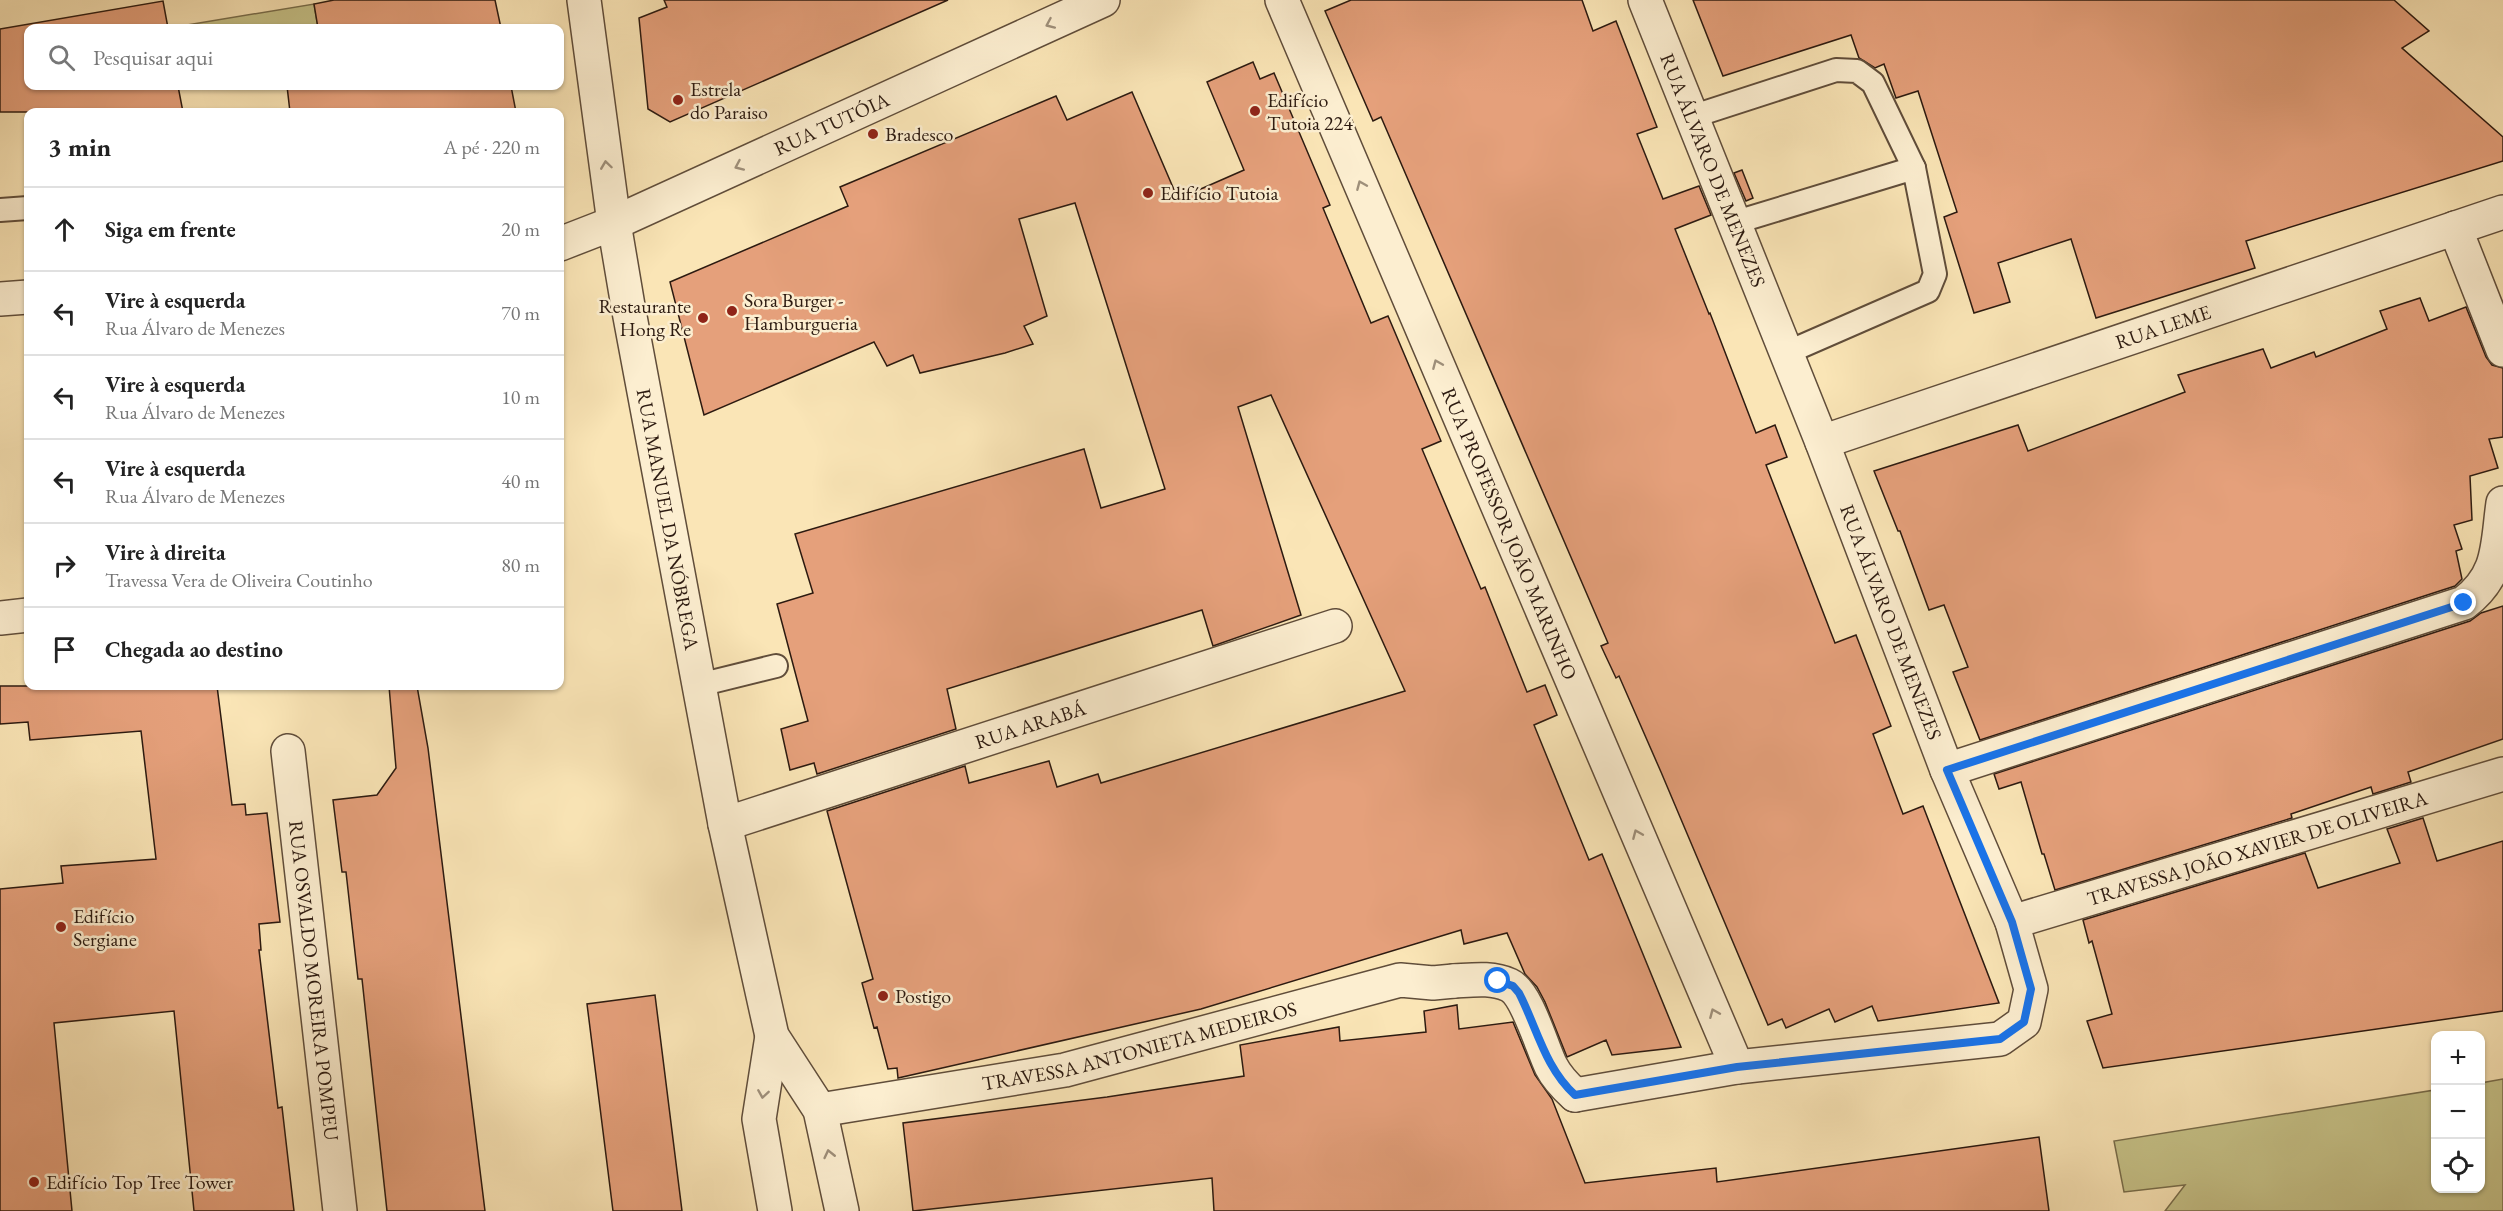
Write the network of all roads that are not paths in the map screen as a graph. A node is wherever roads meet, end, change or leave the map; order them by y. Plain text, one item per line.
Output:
1 (584, 0) edge
2 (1103, 0) edge
3 (1282, 0) edge
4 (1645, 0) edge
5 (1691, 117) junction
6 (1914, 168) junction
7 (24, 208) edge
8 (0, 210) edge
9 (2503, 212) edge
10 (614, 223) junction
11 (1733, 223) junction
12 (2455, 228) junction
13 (564, 242) edge
14 (24, 297) edge
15 (0, 299) edge
16 (2503, 350) edge
17 (1786, 353) junction
18 (1822, 442) junction
19 (2503, 503) edge
20 (24, 615) edge
21 (0, 618) edge
22 (1335, 626) dead end
23 (776, 666) dead end
24 (699, 685) junction
25 (288, 752) dead end
26 (1947, 770) junction
27 (2503, 774) edge
28 (725, 824) junction
29 (2012, 922) junction
30 (772, 1036) junction
31 (1737, 1067) junction
32 (1575, 1095) joint
33 (820, 1110) junction
34 (340, 1211) edge
35 (775, 1211) edge
36 (842, 1211) edge

10 -> 1 street, RUA MANUEL DA NÓBREGA
2 -> 10 street, RUA TUTÓIA
31 -> 3 street, RUA PROFESSOR JOÃO MARINHO
4 - 5 street, RUA ÁLVARO DE MENEZES
5 - 6 lane
5 - 11 street, RUA ÁLVARO DE MENEZES
6 - 11 lane
6 - 17 lane
7 - 8 lane
9 - 12 street, RUA LEME
10 - 13 street, RUA TUTÓIA
10 - 24 street, RUA MANUEL DA NÓBREGA
11 - 17 street, RUA ÁLVARO DE MENEZES
12 - 16 street
12 - 18 street, RUA LEME
14 - 15 street
17 - 18 street, RUA ÁLVARO DE MENEZES
18 - 26 street, RUA ÁLVARO DE MENEZES
19 - 26 street
20 - 21 street
22 - 28 street, RUA ARABÁ
23 - 24 lane
24 - 28 street, RUA MANUEL DA NÓBREGA
25 - 34 street, RUA OSVALDO MOREIRA POMPEU
26 - 29 street, RUA ÁLVARO DE MENEZES
27 - 29 street, TRAVESSA JOÃO XAVIER DE OLIVEIRA
28 - 30 street, RUA MANUEL DA NÓBREGA
29 - 31 street, RUA ÁLVARO DE MENEZES
30 - 33 street, RUA MANUEL DA NÓBREGA
30 -> 35 street, RUA MANUEL DA NÓBREGA
31 - 32 street, RUA ÁLVARO DE MENEZES
32 - 33 street, TRAVESSA ANTONIETA MEDEIROS
36 -> 33 street, RUA MANUEL DA NÓBREGA

